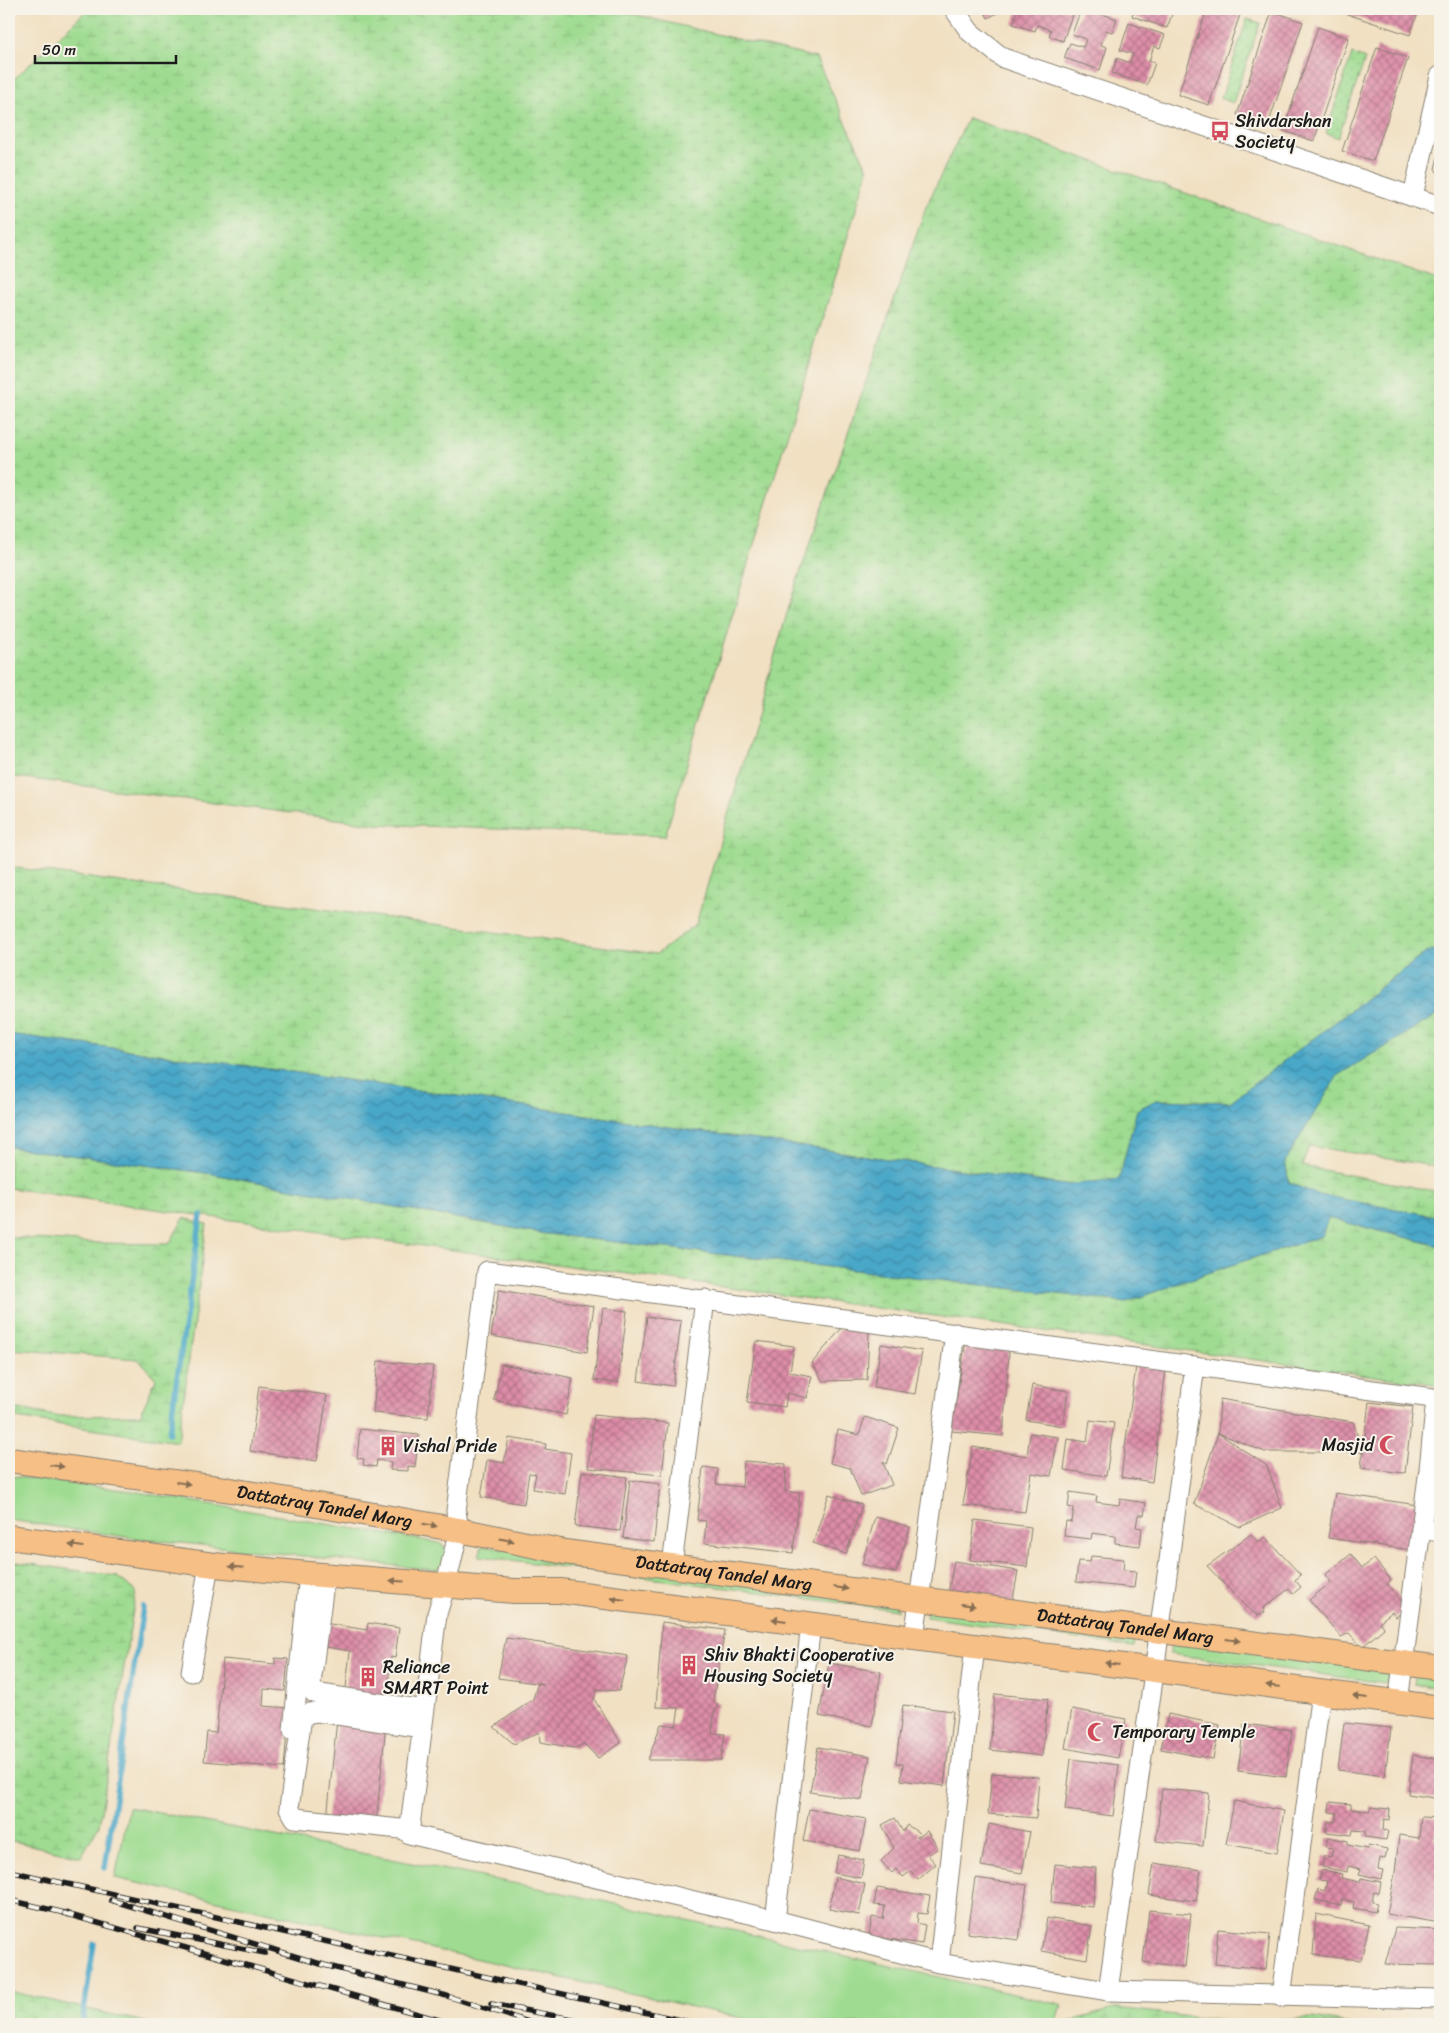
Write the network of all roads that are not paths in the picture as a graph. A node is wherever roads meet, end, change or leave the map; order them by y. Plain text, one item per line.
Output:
1 (954, 9) edge
2 (1440, 76) edge
3 (1413, 196) junction
4 (1440, 206) edge
5 (706, 1299) junction
6 (955, 1333) junction
7 (1195, 1366) junction
8 (1438, 1399) edge
9 (9, 1460) edge
10 (1434, 1476) edge
11 (1421, 1529) junction
12 (459, 1530) junction
13 (1440, 1532) edge
14 (9, 1537) edge
15 (209, 1564) junction
16 (672, 1566) junction
17 (317, 1575) junction
18 (446, 1584) junction
19 (919, 1599) junction
20 (811, 1625) junction
21 (1160, 1630) junction
22 (914, 1638) junction
23 (975, 1646) junction
24 (1403, 1663) junction
25 (1440, 1668) edge
26 (1154, 1670) junction
27 (191, 1672) dead end
28 (1321, 1692) junction
29 (1398, 1702) junction
30 (1440, 1708) edge
31 (423, 1719) junction
32 (292, 1738) dead end
33 (410, 1830) junction
34 (775, 1920) junction
35 (939, 1963) junction
36 (1108, 1991) junction
37 (1281, 1997) junction
38 (1440, 1999) edge

1 - 3 street
2 - 3 street
3 - 4 street
5 - 6 street
5 - 12 street
5 - 16 street
6 - 7 street
6 - 19 street
7 - 8 street
7 - 21 street
8 - 10 street
9 -> 12 main road, Dattatray Tandel Marg
10 - 11 street
11 - 13 street
11 - 24 street
12 -> 16 main road, Dattatray Tandel Marg
12 - 18 street
15 -> 14 main road
17 -> 15 main road
15 - 27 street
16 -> 19 main road, Dattatray Tandel Marg
18 -> 17 main road
17 - 31 street
17 - 32 street
20 -> 18 main road
18 - 31 street
19 -> 21 main road, Dattatray Tandel Marg
19 - 22 street
20 - 22 main road
20 - 34 street
21 -> 24 main road, Dattatray Tandel Marg
21 - 26 street
22 - 23 main road
26 -> 23 main road
23 - 35 street
24 - 25 main road, Dattatray Tandel Marg
24 - 29 street
28 -> 26 main road
26 - 36 street
29 -> 28 main road
28 - 37 street
29 - 30 main road
31 - 33 street
31 - 33 street
33 - 34 street
34 - 35 street
35 - 36 street
36 - 37 street
37 - 38 street

